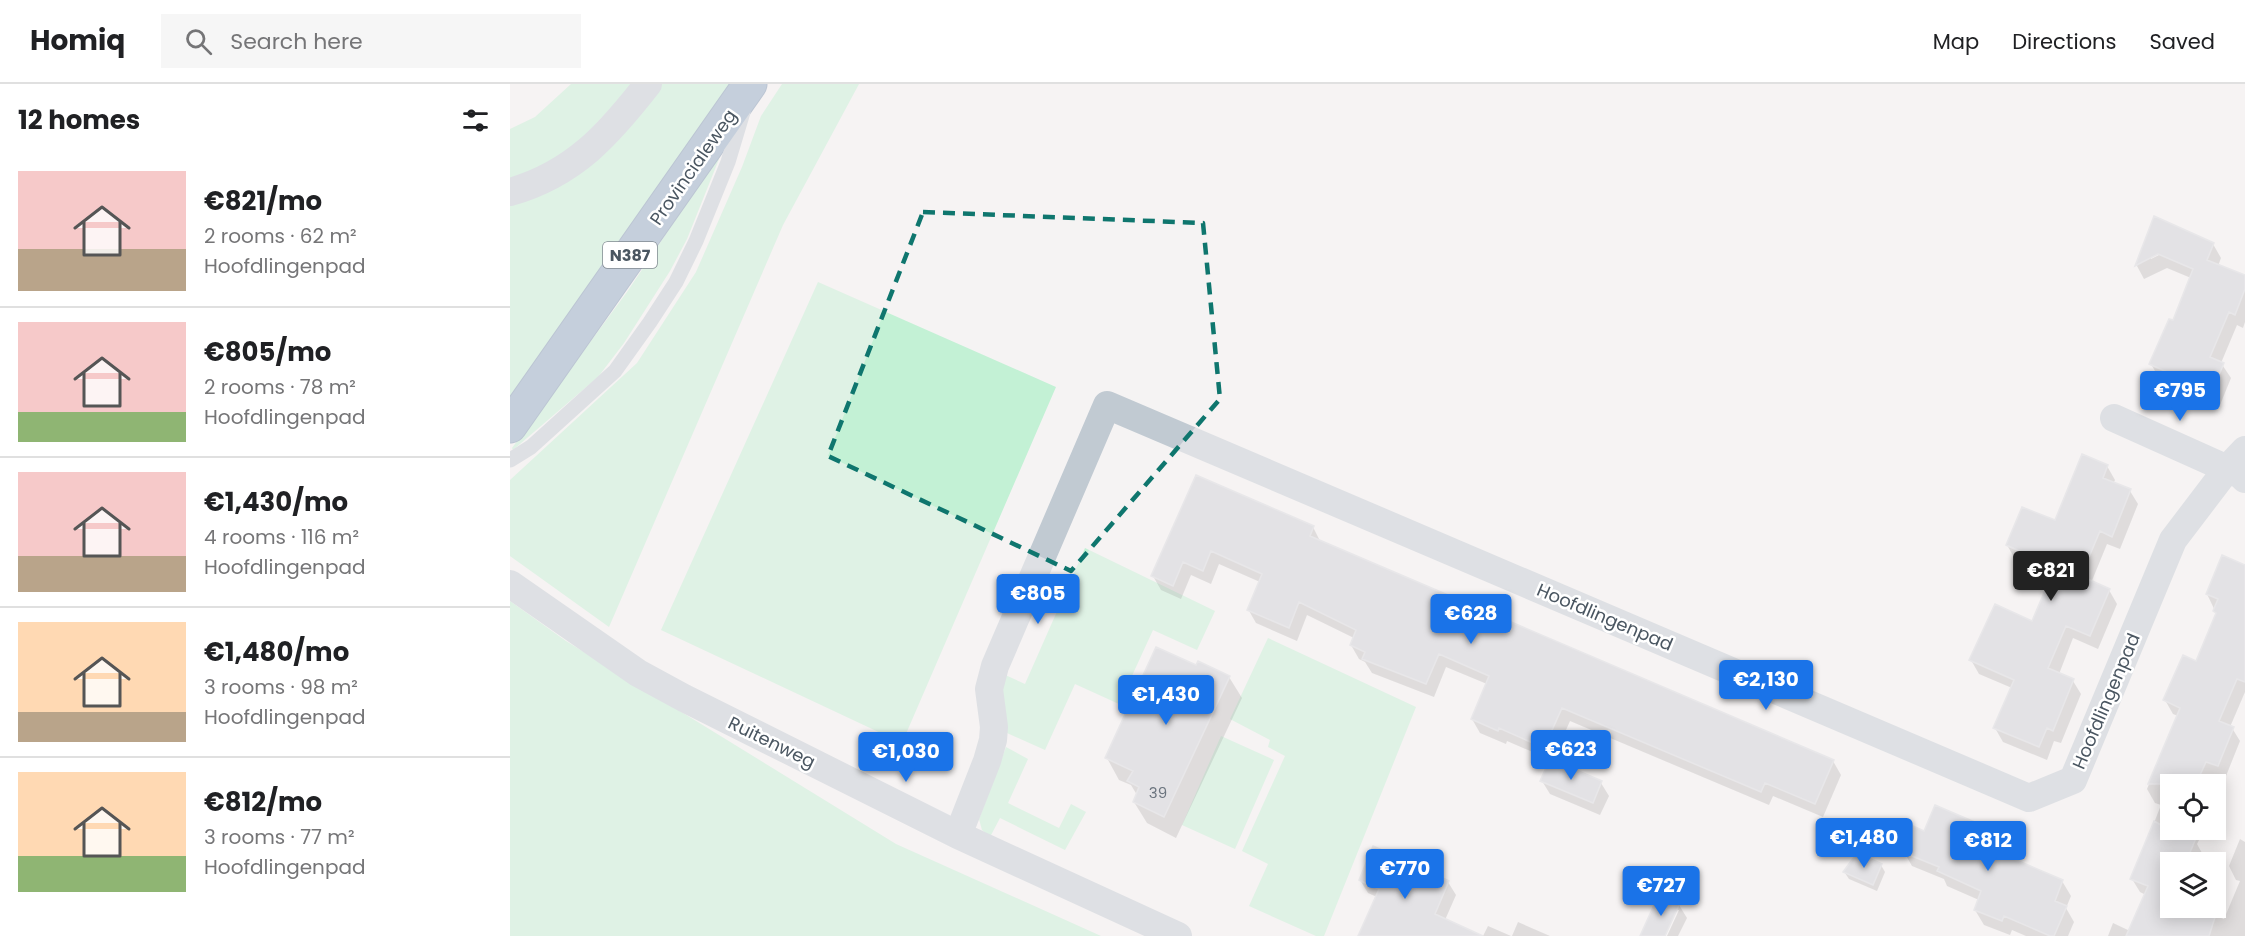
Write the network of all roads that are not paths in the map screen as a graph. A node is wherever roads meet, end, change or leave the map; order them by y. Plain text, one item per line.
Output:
1 (648, 84) edge
2 (751, 84) edge
3 (510, 192) edge
4 (2114, 418) dead end
5 (510, 426) edge
6 (510, 460) edge
7 (2239, 466) edge
8 (510, 584) edge
9 (958, 834) junction
10 (1178, 936) edge

1 - 3 street
2 - 5 highway, Provincialeweg / N387
2 - 6 lane
4 - 7 street, Hoofdlingenpad
7 - 9 street, Hoofdlingenpad
8 - 9 street, Ruitenweg
9 - 10 street, Ruitenweg

